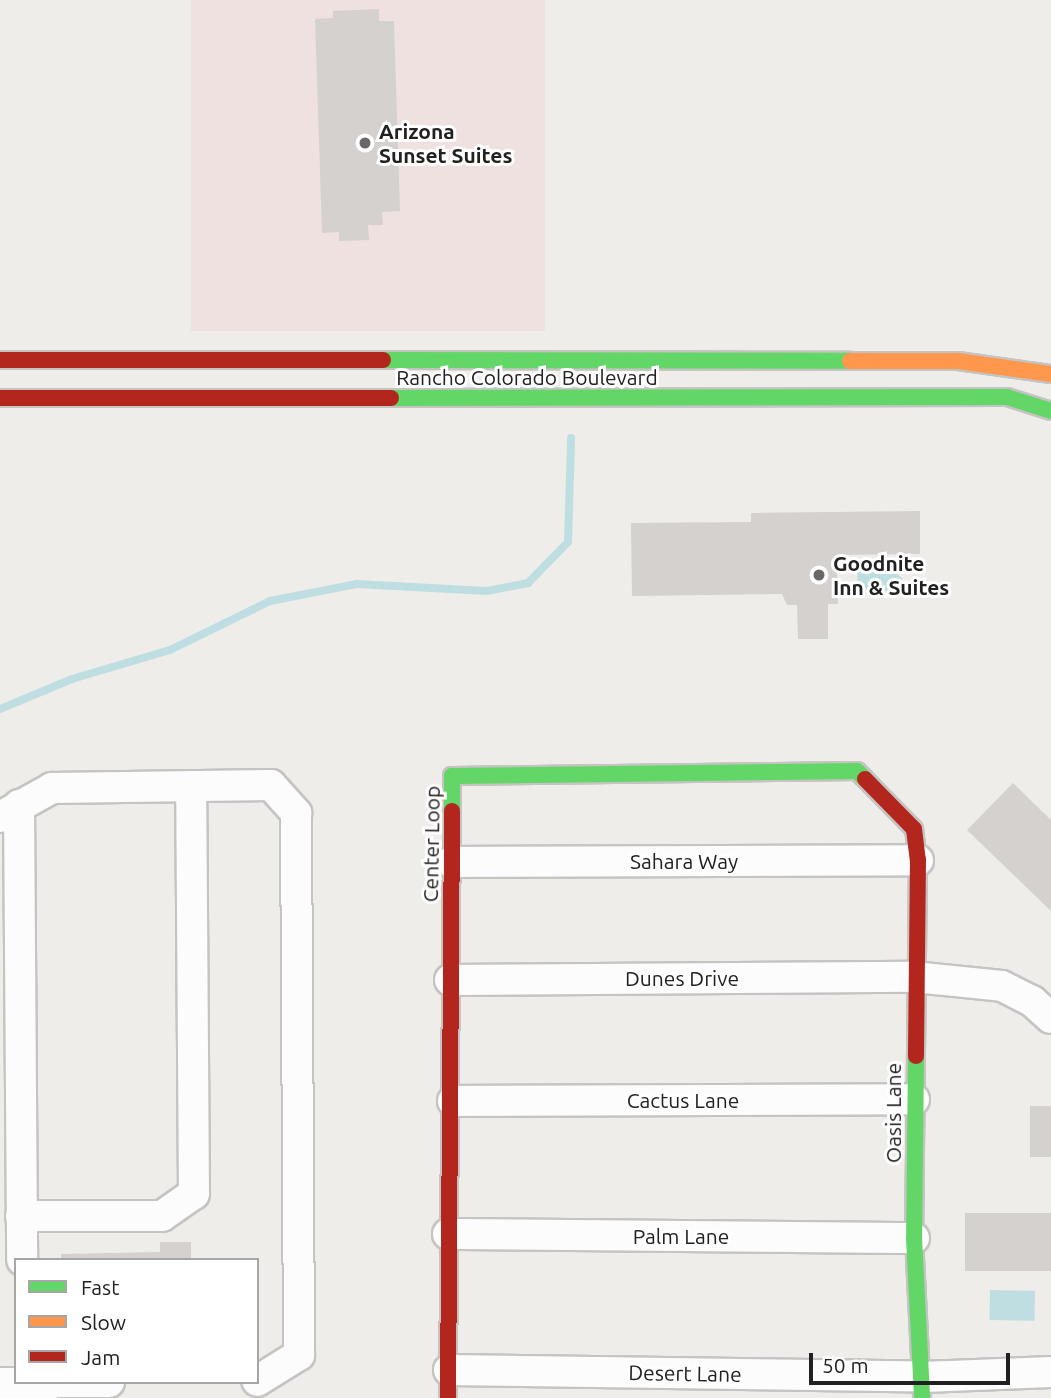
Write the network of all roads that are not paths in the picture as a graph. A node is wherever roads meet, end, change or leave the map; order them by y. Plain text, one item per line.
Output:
1 (0, 360) edge
2 (1051, 374) edge
3 (0, 398) edge
4 (1051, 411) edge
5 (191, 786) junction
6 (10, 811) edge
7 (914, 829) joint
8 (918, 860) junction
9 (451, 863) junction
10 (914, 977) junction
11 (450, 980) junction
12 (1051, 1018) edge
13 (914, 1099) junction
14 (453, 1101) junction
15 (21, 1216) junction
16 (449, 1234) junction
17 (914, 1238) junction
18 (22, 1258) edge
19 (1051, 1372) edge
20 (259, 1380) edge
21 (448, 1384) edge
22 (922, 1387) edge

1 - 2 street, Rancho Colorado Boulevard
3 - 4 street, Rancho Colorado Boulevard
5 - 6 street
5 - 15 street
5 - 20 street
6 - 15 street
7 - 8 street, Oasis Lane
7 - 9 street, Center Loop
8 - 9 street, Sahara Way
8 - 10 street, Oasis Lane
9 - 11 street, Center Loop
10 - 11 street, Dunes Drive
10 - 12 street, Dunes Drive
10 - 13 street, Oasis Lane
11 - 14 street, Center Loop
13 - 14 street, Cactus Lane
13 - 17 street, Oasis Lane
14 - 16 street, Center Loop
15 - 18 street
16 - 17 street, Palm Lane
16 - 21 street, Center Loop
17 - 22 street, Oasis Lane
19 - 22 street, Desert Lane
21 - 22 street, Desert Lane

